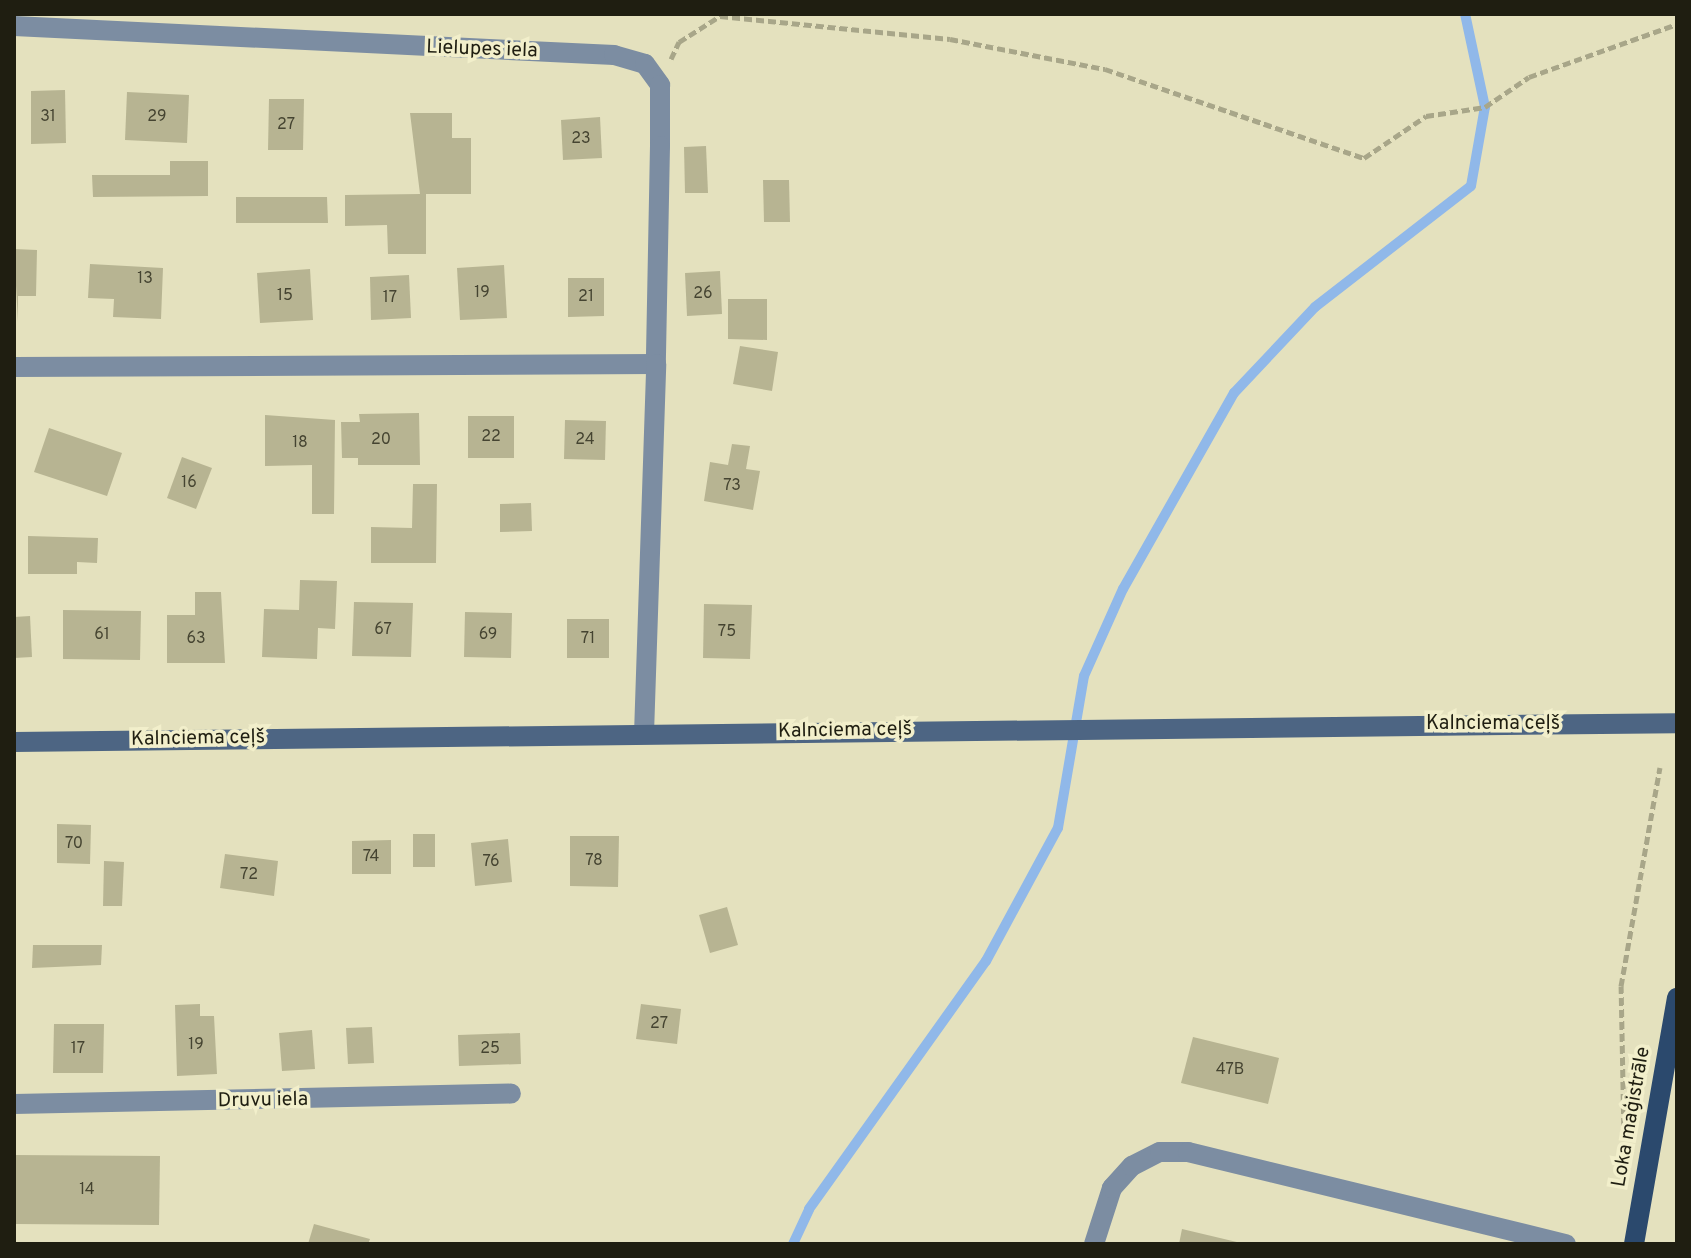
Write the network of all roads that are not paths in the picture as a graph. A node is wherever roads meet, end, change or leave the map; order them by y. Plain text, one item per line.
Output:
1 (14, 26) edge
2 (656, 364) junction
3 (14, 367) edge
4 (1677, 723) edge
5 (644, 734) junction
6 (14, 742) edge
7 (1677, 998) edge
8 (511, 1094) dead end
9 (14, 1104) edge
10 (1094, 1244) edge
11 (1566, 1244) edge
12 (1634, 1244) edge

1 - 2 street, Lielupes iela
2 - 3 street
2 - 5 street
4 - 5 main road, Kalnciema ceļš
5 - 6 main road, Kalnciema ceļš
7 - 12 main road, Loka maģistrāle
8 - 9 street, Druvu iela
10 - 11 street

